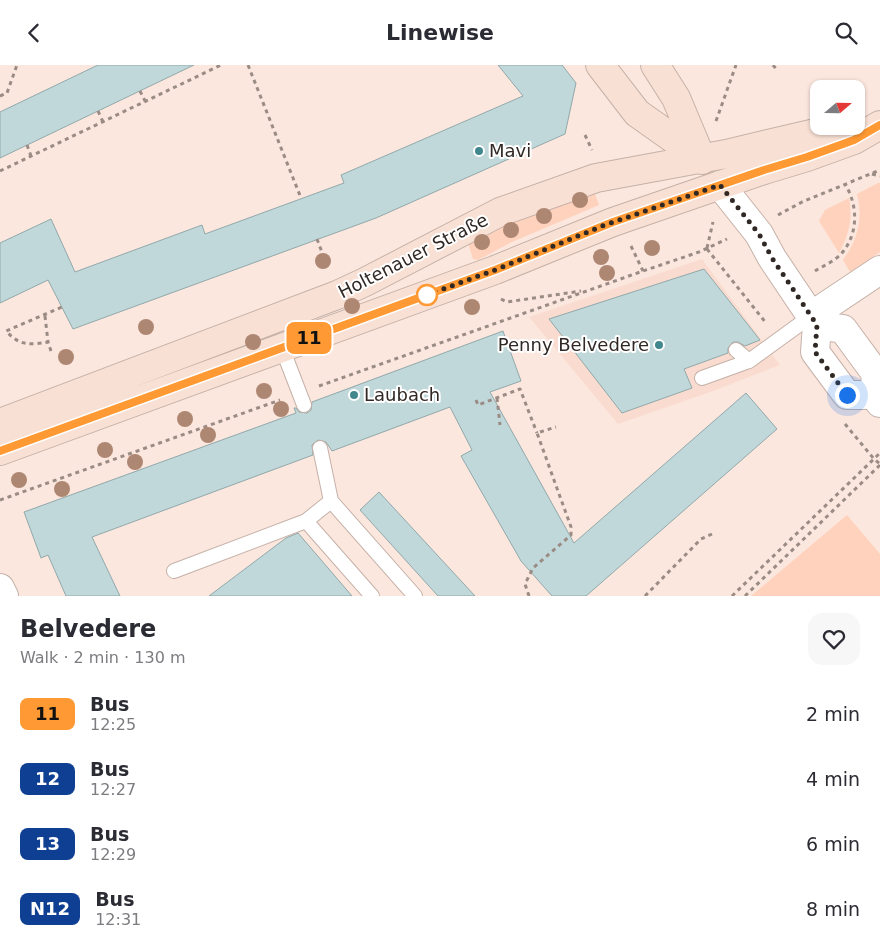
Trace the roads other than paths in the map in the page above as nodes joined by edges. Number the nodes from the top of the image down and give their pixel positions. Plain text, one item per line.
1 (600, 65) edge
2 (655, 65) edge
3 (880, 113) edge
4 (865, 117) edge
5 (880, 125) edge
6 (810, 133) edge
7 (702, 159) junction
8 (727, 195) junction
9 (880, 270) edge
10 (814, 320) junction
11 (282, 348) junction
12 (736, 349) dead end
13 (749, 361) junction
14 (702, 378) dead end
15 (877, 399) edge
16 (304, 405) dead end
17 (0, 423) edge
18 (320, 448) dead end
19 (0, 451) edge
20 (331, 501) junction
21 (306, 521) junction
22 (174, 571) dead end
23 (0, 588) edge
24 (4, 596) edge
25 (372, 596) edge
26 (415, 596) edge

1 - 7 main road
2 - 7 main road
3 - 4 main road
5 - 8 main road, Holtenauer Straße
6 - 7 main road, Holtenauer Straße
7 - 8 main road
7 - 17 main road, Holtenauer Straße
8 - 10 street
8 - 11 main road, Holtenauer Straße
9 - 10 street
10 - 13 lane
10 - 15 street
10 - 15 street
11 - 16 lane
11 - 19 main road, Holtenauer Straße
12 - 13 lane
13 - 14 lane
18 - 20 lane
20 - 21 lane
20 - 26 lane
21 - 22 lane
21 - 25 lane
23 - 24 street

